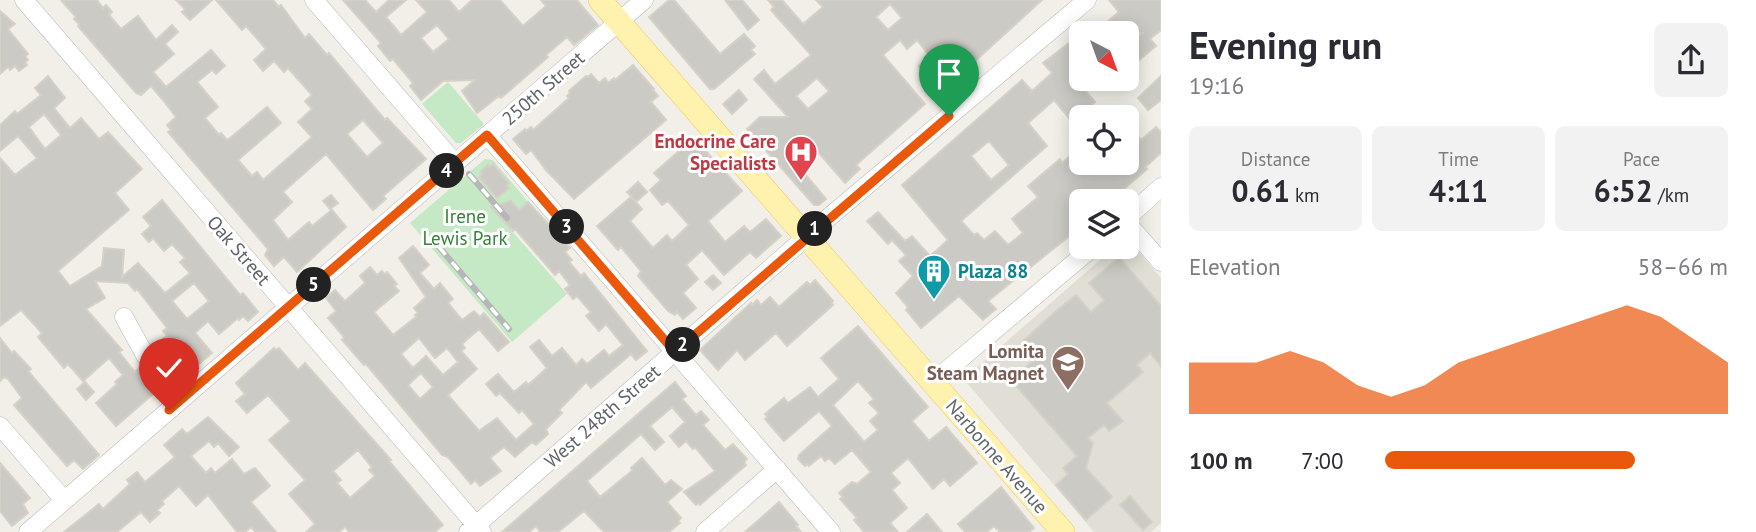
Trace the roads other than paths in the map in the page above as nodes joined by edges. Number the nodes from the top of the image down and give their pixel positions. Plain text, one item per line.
1 (24, 0) edge
2 (314, 0) edge
3 (600, 0) edge
4 (644, 0) edge
5 (1087, 0) edge
6 (619, 22) junction
7 (487, 135) junction
8 (455, 163) junction
9 (1161, 187) edge
10 (1139, 208) edge
11 (1139, 235) edge
12 (807, 236) junction
13 (1079, 259) edge
14 (1161, 262) edge
15 (289, 307) junction
16 (124, 317) dead end
17 (675, 352) junction
18 (933, 383) junction
19 (183, 398) junction
20 (0, 426) edge
21 (776, 469) junction
22 (64, 500) junction
23 (475, 530) edge
24 (28, 532) edge
25 (705, 532) edge
26 (831, 532) edge
27 (1063, 532) edge

1 - 15 street, Oak Street
2 - 8 street
3 - 6 main road, Narbonne Avenue
4 - 6 street, 250th Street
5 - 12 street, West 248th Street
6 - 7 street, 250th Street
6 - 12 main road, Narbonne Avenue
7 - 8 street, 250th Street
7 - 17 street
8 - 15 street, 250th Street
9 - 10 street
11 - 14 street
12 - 17 street, West 248th Street
12 - 18 main road, Narbonne Avenue
13 - 18 street
15 - 19 street, 250th Street
15 - 23 street, Oak Street
16 - 19 street
17 - 21 street
17 - 23 street, West 248th Street
18 - 27 main road, Narbonne Avenue
19 - 22 street, 250th Street
20 - 22 street
21 - 25 street
21 - 26 street
22 - 24 street, 250th Street

